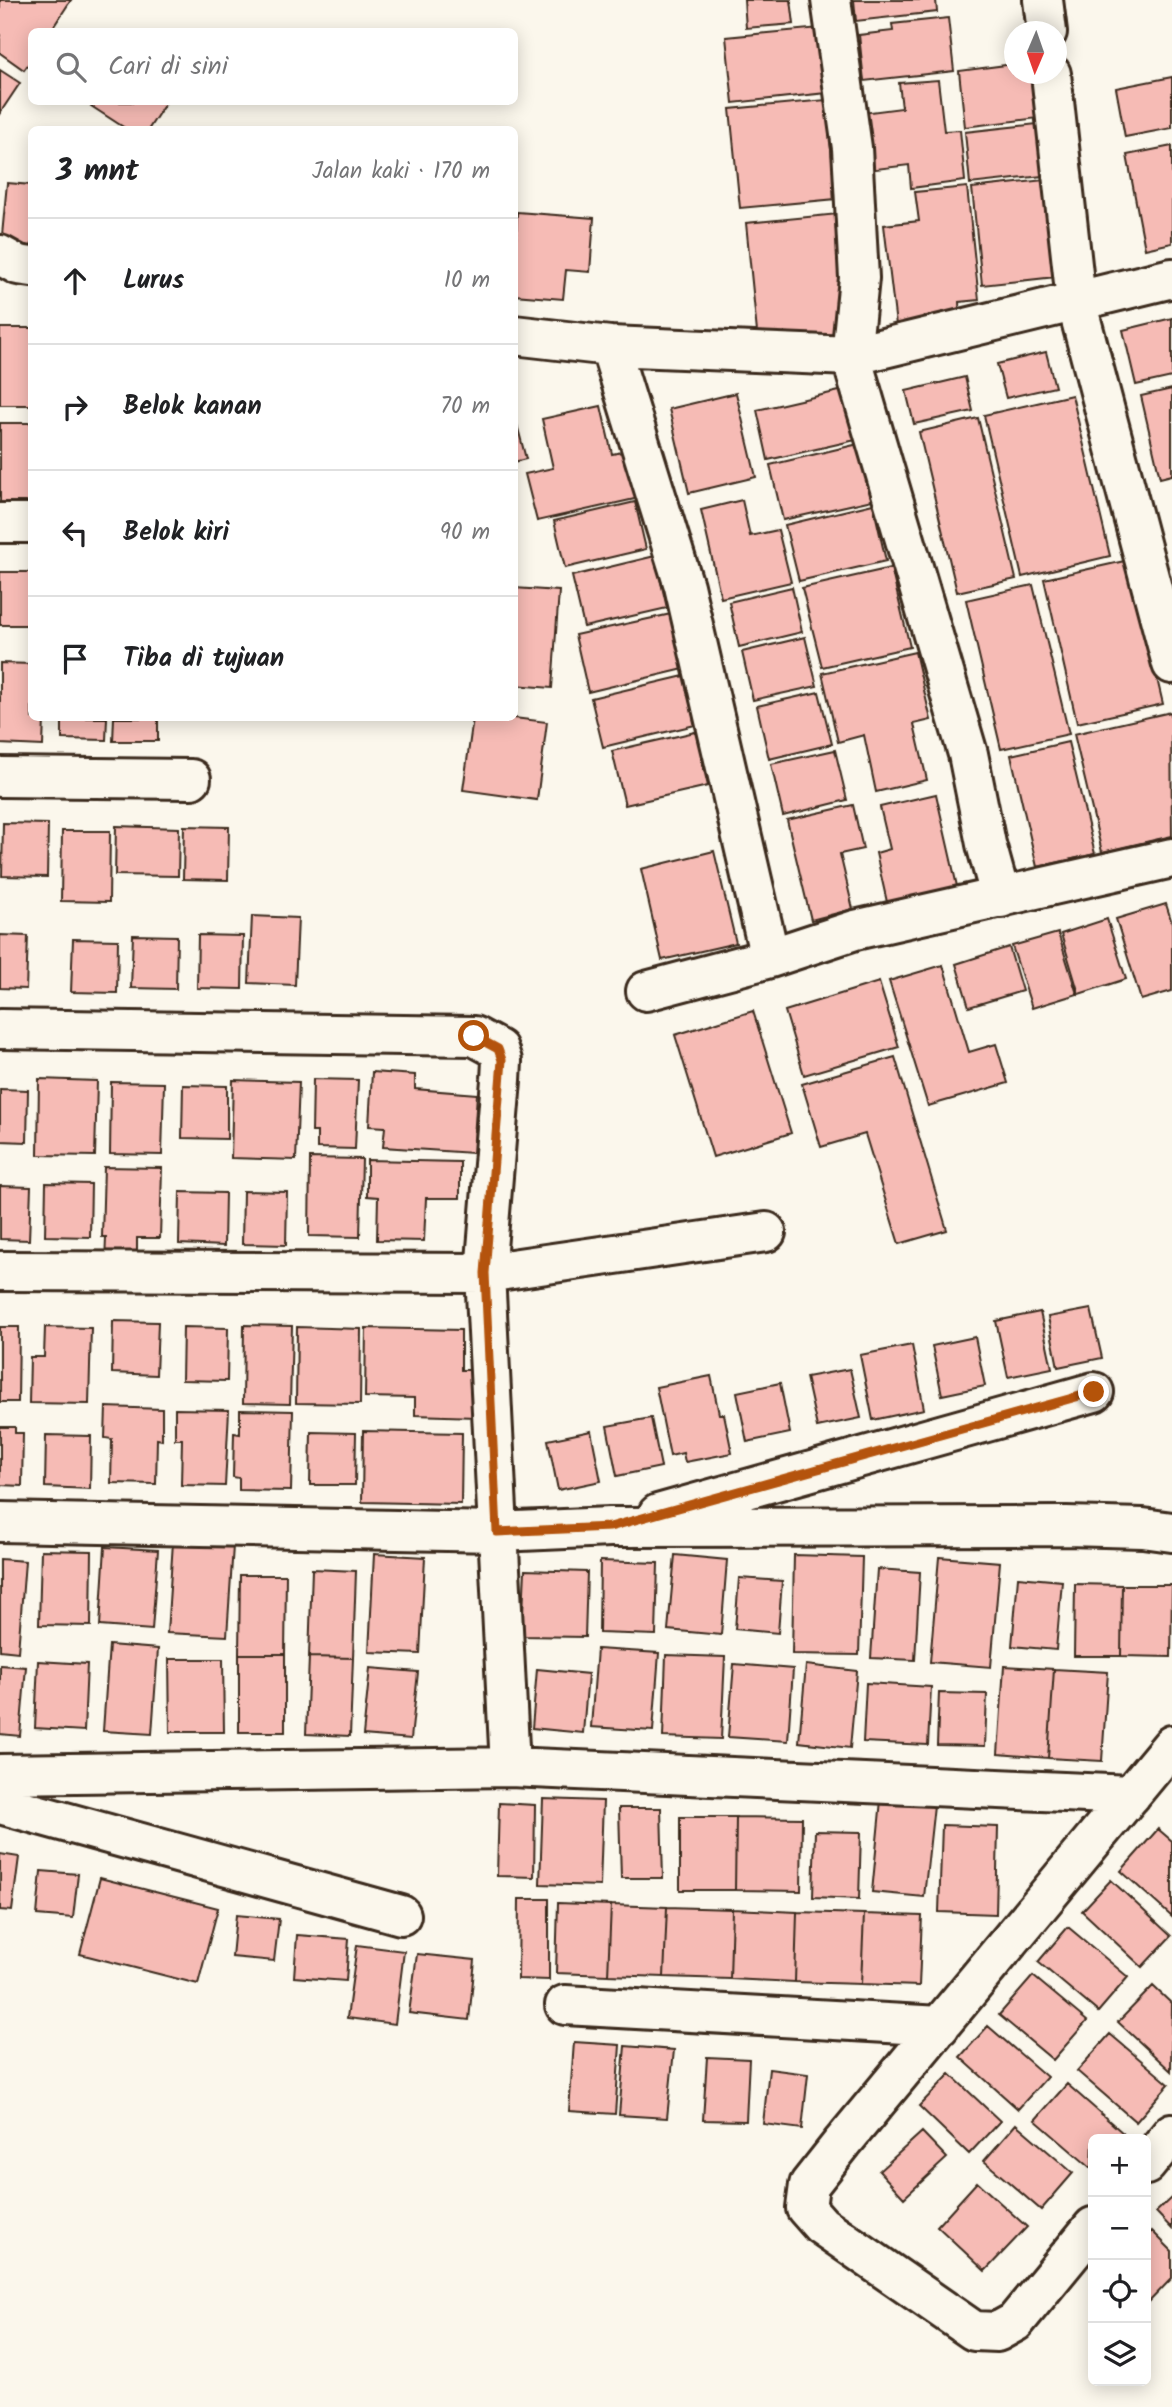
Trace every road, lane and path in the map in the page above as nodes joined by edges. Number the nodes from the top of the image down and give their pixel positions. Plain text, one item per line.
1 (831, 0) edge
2 (1043, 0) edge
3 (1046, 21) edge
4 (1052, 84) edge
5 (1172, 278) edge
6 (1076, 301) junction
7 (518, 335) edge
8 (610, 346) junction
9 (851, 356) junction
10 (0, 523) edge
11 (28, 523) edge
12 (1172, 664) edge
13 (0, 777) edge
14 (191, 779) dead end
15 (1172, 858) edge
16 (1002, 898) junction
17 (770, 958) junction
18 (646, 991) dead end
19 (0, 1030) edge
20 (766, 1232) dead end
21 (0, 1271) edge
22 (485, 1273) junction
23 (1094, 1392) dead end
24 (0, 1522) edge
25 (610, 1527) junction
26 (497, 1532) junction
27 (1172, 1532) edge
28 (1172, 1745) edge
29 (510, 1767) junction
30 (0, 1774) edge
31 (1131, 1795) junction
32 (0, 1804) edge
33 (401, 1915) dead end
34 (565, 2005) dead end
35 (940, 2026) junction
36 (1172, 2133) edge
37 (1151, 2159) edge
38 (1088, 2233) edge

1 - 9 street
2 - 3 street
4 - 6 street
5 - 6 street
6 - 9 street
6 - 12 street
7 - 8 street
8 - 9 street
8 - 17 street
9 - 16 street
10 - 11 street
13 - 14 street
15 - 16 street
16 - 17 street
17 - 18 street
19 - 22 street
20 - 22 street
21 - 22 street
22 - 26 street
23 - 25 street
24 - 26 street
25 - 26 street
25 - 27 street
26 - 29 street
28 - 31 street
29 - 30 street
29 - 31 street
31 - 35 street
32 - 33 street
34 - 35 street
35 - 38 street
36 - 37 street

